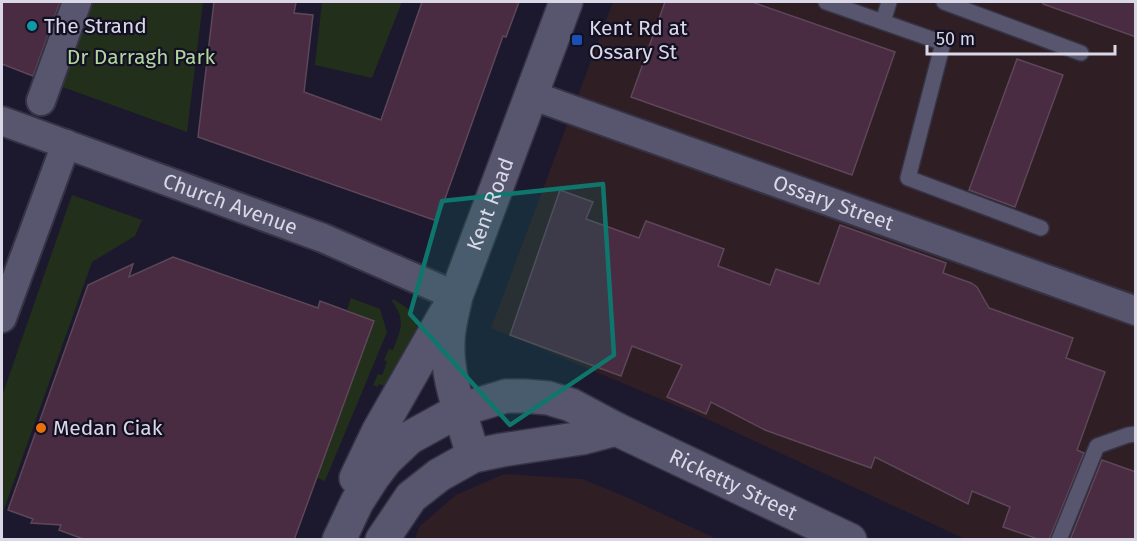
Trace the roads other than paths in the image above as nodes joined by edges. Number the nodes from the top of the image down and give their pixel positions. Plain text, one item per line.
1 (77, 2) edge
2 (566, 2) edge
3 (826, 2) edge
4 (889, 2) edge
5 (944, 2) edge
6 (883, 22) junction
7 (1081, 52) dead end
8 (531, 95) junction
9 (41, 101) dead end
10 (2, 121) edge
11 (66, 144) junction
12 (1041, 228) dead end
13 (456, 296) junction
14 (1136, 311) edge
15 (2, 318) edge
16 (460, 410) junction
17 (616, 429) junction
18 (1136, 434) edge
19 (474, 456) junction
20 (338, 540) edge
21 (382, 540) edge
22 (850, 540) edge
23 (1059, 540) edge

1 - 9 street
2 - 8 main road, Kent Road
3 - 6 lane
4 - 6 lane
5 - 7 lane
6 - 12 lane
8 - 13 main road, Kent Road
8 - 14 street, Ossary Street
10 - 11 street, Church Avenue
11 - 13 street, Church Avenue
11 - 15 street
13 - 16 main road, Kent Road
13 - 20 main road
16 - 17 main road, Ricketty Street
16 - 19 main road, Kent Road
16 - 20 main road
17 - 19 main road
17 - 22 main road, Ricketty Street
18 - 23 lane
19 - 21 main road

